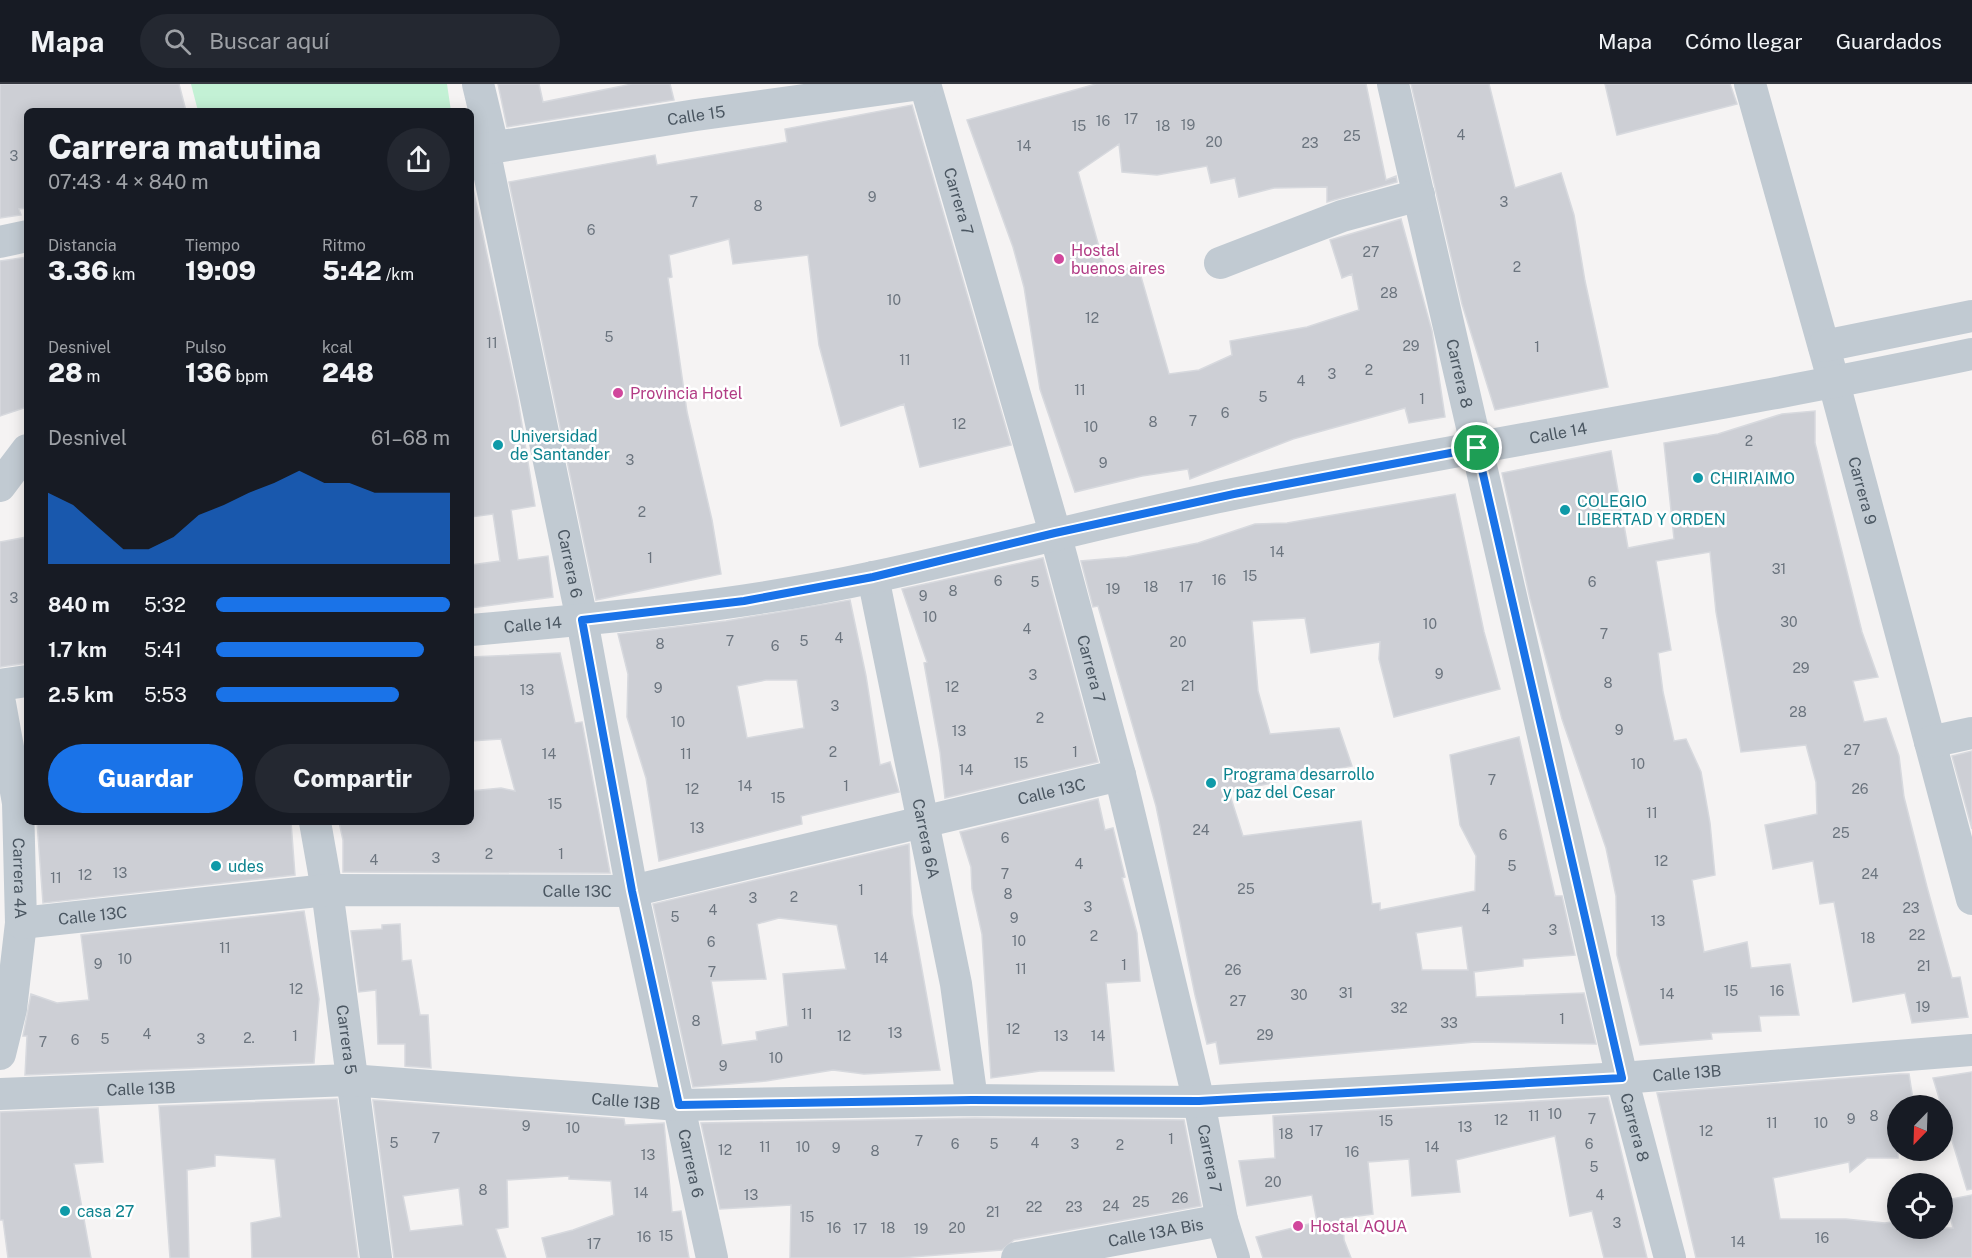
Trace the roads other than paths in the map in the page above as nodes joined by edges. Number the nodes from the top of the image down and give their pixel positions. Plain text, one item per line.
1 (478, 84) edge
2 (923, 84) edge
3 (1393, 84) edge
4 (1750, 84) edge
5 (478, 150) edge
6 (1419, 195) junction
7 (24, 237) edge
8 (0, 242) edge
9 (1220, 263) dead end
10 (1972, 316) edge
11 (1824, 346) junction
12 (1972, 354) edge
13 (1834, 383) junction
14 (1477, 448) junction
15 (24, 454) edge
16 (0, 486) edge
17 (1055, 533) junction
18 (873, 577) junction
19 (582, 620) junction
20 (474, 630) edge
21 (24, 681) edge
22 (0, 685) edge
23 (0, 703) edge
24 (1972, 733) edge
25 (1930, 742) junction
26 (1120, 775) junction
27 (923, 822) junction
28 (316, 825) edge
29 (327, 890) junction
30 (632, 891) junction
31 (1972, 898) edge
32 (21, 923) junction
33 (1972, 1050) edge
34 (0, 1054) edge
35 (1622, 1078) junction
36 (350, 1080) junction
37 (0, 1094) edge
38 (972, 1100) junction
39 (1199, 1101) junction
40 (679, 1105) junction
41 (1222, 1220) junction
42 (376, 1258) edge
43 (712, 1258) edge
44 (1017, 1258) edge
45 (1234, 1258) edge
46 (1670, 1258) edge

1 - 5 street, Carrera 6
2 - 5 street, Calle 15
2 - 17 street, Carrera 7
3 - 6 street, Carrera 8
4 - 11 street, Carrera 9
5 - 19 street, Carrera 6
6 - 9 street
6 - 14 street, Carrera 8
7 - 8 street
10 - 11 street
11 - 13 street, Carrera 9
12 - 13 street, Calle 14
13 - 14 street, Calle 14
13 - 25 street, Carrera 9
14 - 17 street, Calle 14
14 - 35 street, Carrera 8
15 - 16 street
17 - 18 street, Calle 14
17 - 26 street, Carrera 7
18 - 19 street, Calle 14
18 - 27 street, Carrera 6A
19 - 20 street, Calle 14
19 - 30 street, Carrera 6
21 - 22 street
23 - 32 street, Carrera 4A
24 - 25 street
25 - 31 street, Carrera 9
26 - 27 street, Calle 13C
26 - 39 street, Carrera 7
27 - 30 street, Calle 13C
27 - 38 street, Carrera 6A
28 - 29 street, Carrera 5
29 - 30 street, Calle 13C
29 - 32 street, Calle 13C
29 - 36 street, Carrera 5
30 - 40 street, Carrera 6
32 - 34 street, Carrera 4A
33 - 35 street, Calle 13B
35 - 39 street, Calle 13B
35 - 46 street, Carrera 8
36 - 37 street, Calle 13B
36 - 40 street, Calle 13B
36 - 42 street, Carrera 5
38 - 39 street, Calle 13B
38 - 40 street, Calle 13B
39 - 41 street, Carrera 7
40 - 43 street, Carrera 6
41 - 44 street, Calle 13A Bis
41 - 45 street, Carrera 7

